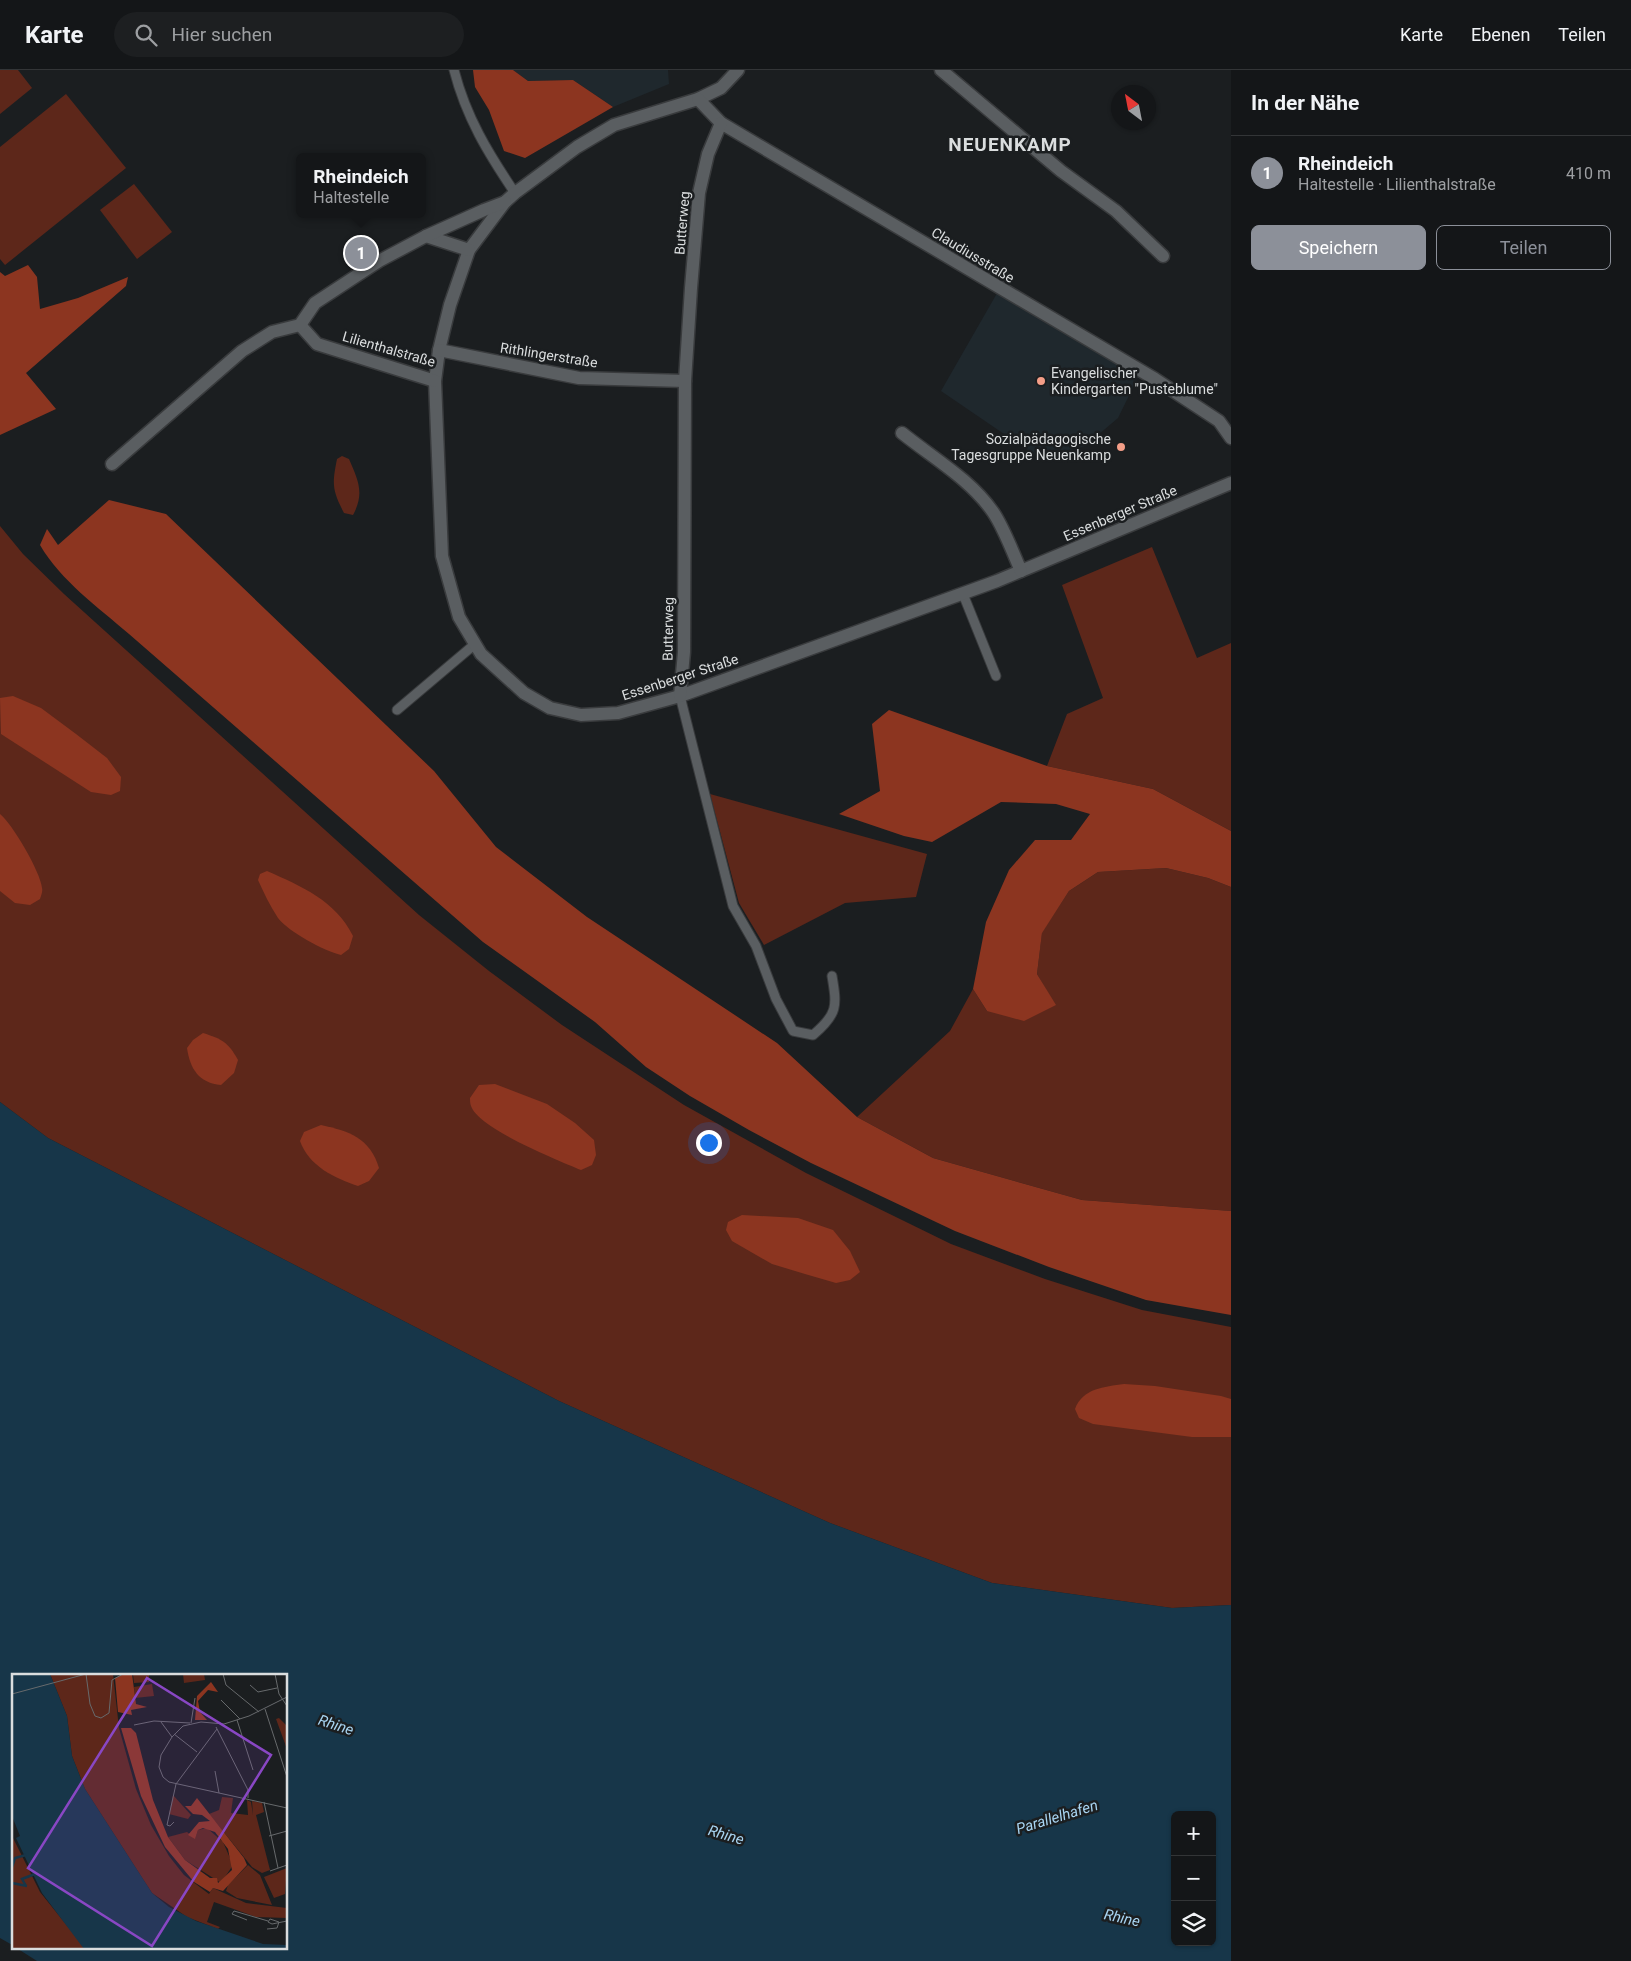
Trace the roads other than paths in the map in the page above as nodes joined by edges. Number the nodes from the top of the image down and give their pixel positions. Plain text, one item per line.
1 (454, 70) edge
2 (738, 70) edge
3 (941, 70) edge
4 (698, 99) junction
5 (721, 123) junction
6 (515, 193) junction
7 (505, 202) junction
8 (426, 236) junction
9 (469, 250) junction
10 (1163, 256) dead end
11 (300, 325) junction
12 (439, 350) junction
13 (435, 381) junction
14 (685, 381) junction
15 (902, 433) dead end
16 (1231, 438) edge
17 (112, 464) dead end
18 (1231, 483) edge
19 (1022, 571) junction
20 (963, 594) junction
21 (476, 644) junction
22 (996, 676) dead end
23 (680, 696) junction
24 (397, 710) dead end
25 (832, 976) dead end

1 - 6 lane
2 - 4 street, Lilienthalstraße
3 - 10 street
4 - 5 street, Claudiusstraße
4 - 6 street, Lilienthalstraße
5 - 14 street, Butterweg
5 - 16 street, Claudiusstraße
6 - 7 street, Lilienthalstraße
7 - 8 street, Lilienthalstraße
7 - 9 street, Lilienthalstraße
8 - 9 street
8 - 11 street, Lilienthalstraße
9 - 12 street, Lilienthalstraße
11 - 13 street, Lilienthalstraße
11 - 17 street
12 - 13 street, Lilienthalstraße
12 - 14 street, Rithlingerstraße
13 - 21 street, Essenberger Straße
14 - 23 street, Butterweg
15 - 19 street
18 - 19 street, Essenberger Straße
19 - 20 street, Essenberger Straße
20 - 22 lane
20 - 23 street, Essenberger Straße
21 - 23 street, Essenberger Straße
21 - 24 lane
23 - 25 lane, Butterweg

